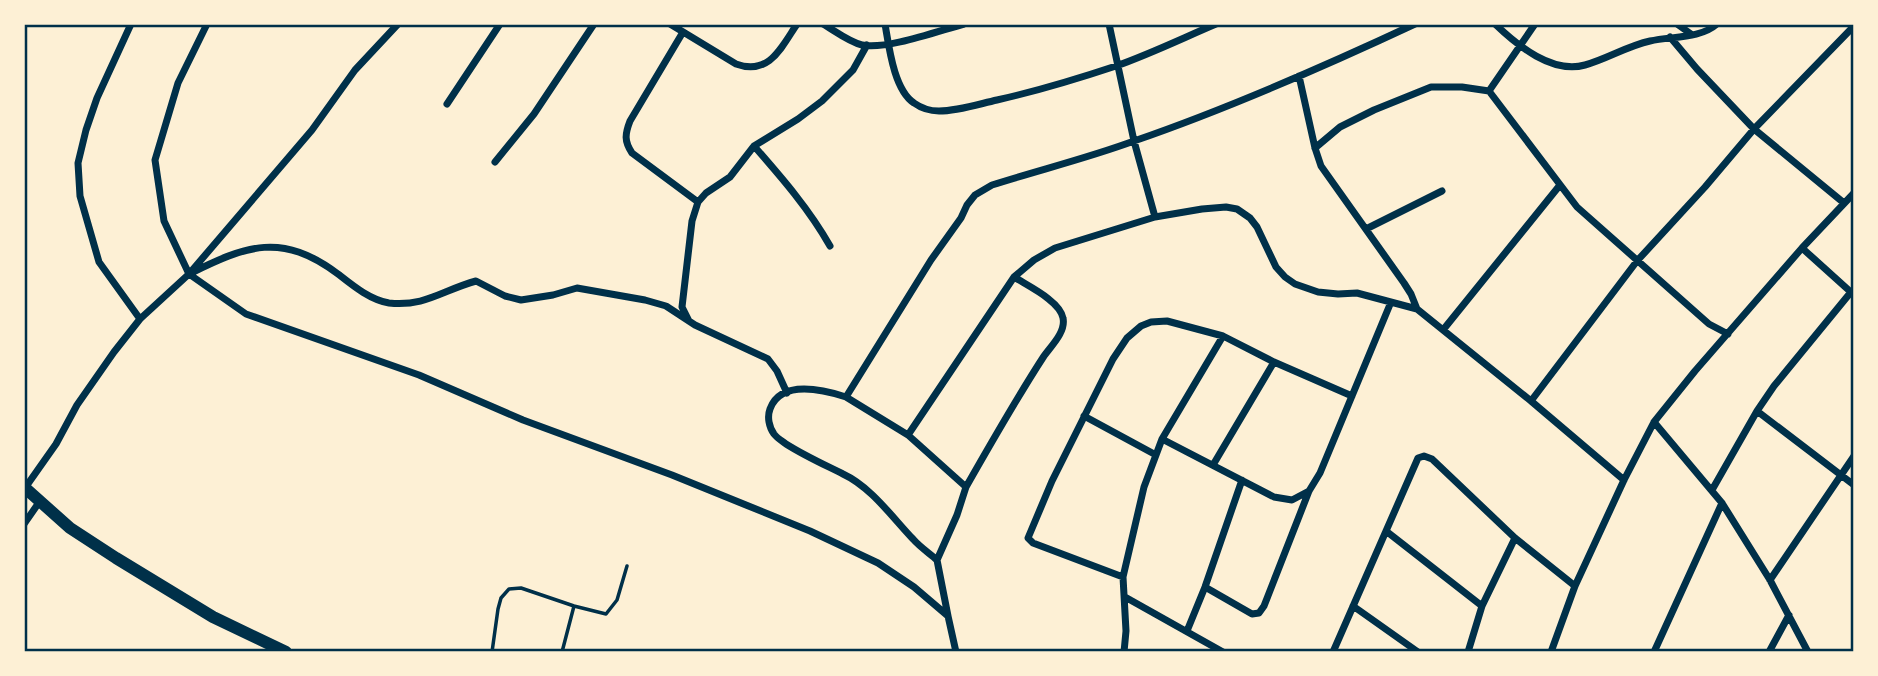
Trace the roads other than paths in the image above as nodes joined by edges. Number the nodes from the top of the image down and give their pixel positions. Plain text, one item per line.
1 (131, 24) edge
2 (207, 24) edge
3 (398, 24) edge
4 (500, 24) edge
5 (594, 24) edge
6 (670, 24) edge
7 (797, 24) edge
8 (823, 24) edge
9 (886, 24) edge
10 (964, 24) edge
11 (1109, 24) edge
12 (1216, 24) edge
13 (1415, 24) edge
14 (1495, 24) edge
15 (1535, 24) edge
16 (1678, 24) edge
17 (1717, 24) edge
18 (1853, 26) edge
19 (683, 33) junction
20 (1691, 34) junction
21 (1671, 37) junction
22 (888, 44) junction
23 (867, 45) junction
24 (1522, 46) junction
25 (1118, 65) junction
26 (1298, 76) junction
27 (1489, 91) junction
28 (447, 104) dead end
29 (1754, 129) junction
30 (1134, 141) junction
31 (754, 146) junction
32 (1315, 148) junction
33 (495, 162) dead end
34 (1560, 185) junction
35 (1442, 191) dead end
36 (1853, 193) edge
37 (698, 202) junction
38 (1844, 203) junction
39 (1155, 217) junction
40 (1366, 229) junction
41 (830, 246) dead end
42 (1802, 248) junction
43 (1637, 261) junction
44 (189, 274) junction
45 (1014, 277) junction
46 (1852, 294) edge
47 (1391, 302) junction
48 (1417, 309) junction
49 (140, 319) junction
50 (688, 320) junction
51 (1443, 330) junction
52 (1727, 334) junction
53 (1223, 336) junction
54 (1274, 362) junction
55 (787, 393) junction
56 (1352, 396) junction
57 (846, 397) junction
58 (1531, 401) junction
59 (1757, 411) junction
60 (1084, 416) junction
61 (1654, 422) junction
62 (908, 435) junction
63 (1162, 439) junction
64 (1156, 455) junction
65 (1853, 456) edge
66 (1213, 465) junction
67 (1840, 475) junction
68 (1242, 480) junction
69 (1624, 480) junction
70 (1853, 485) edge
71 (966, 487) junction
72 (25, 488) edge
73 (1712, 490) junction
74 (1309, 491) junction
75 (40, 501) junction
76 (1722, 503) junction
77 (24, 524) edge
78 (1386, 531) junction
79 (1515, 538) junction
80 (937, 560) junction
81 (627, 566) dead end
82 (1123, 577) junction
83 (1770, 580) junction
84 (1575, 586) junction
85 (1205, 587) junction
86 (1125, 597) junction
87 (574, 606) junction
88 (1353, 606) junction
89 (1482, 606) junction
90 (1789, 615) junction
91 (948, 616) junction
92 (1186, 631) junction
93 (286, 652) edge
94 (492, 652) edge
95 (562, 652) edge
96 (956, 652) edge
97 (1124, 652) edge
98 (1223, 652) edge
99 (1333, 652) edge
100 (1418, 652) edge
101 (1468, 652) edge
102 (1550, 652) edge
103 (1654, 652) edge
104 (1769, 652) edge
105 (1808, 652) edge

1 - 49 street
2 - 44 street
3 - 44 street
4 - 28 street
5 - 33 street
6 - 19 street
7 - 19 street
8 - 23 street
9 - 22 street
10 - 22 street
11 - 25 street
12 - 25 street
13 - 26 street
14 - 24 street
15 - 24 street
16 - 20 street
17 - 20 street
18 - 29 street
19 - 37 street
20 - 21 street
21 - 24 street
21 - 29 street
22 - 23 street
22 - 25 street
23 - 31 street
24 - 27 street
25 - 30 street
26 - 30 street
26 - 32 street
27 - 32 street
27 - 34 street
29 - 38 street
29 - 43 street
30 - 39 street
30 - 57 street
31 - 37 street
31 - 41 street
32 - 40 street
34 - 43 street
34 - 51 street
35 - 40 street
36 - 38 street
37 - 50 street
38 - 42 street
39 - 45 street
39 - 47 street
40 - 48 street
42 - 46 street
42 - 52 street
43 - 52 street
43 - 58 street
44 - 49 street
44 - 50 street
44 - 91 street
45 - 62 street
45 - 71 street
46 - 59 street
47 - 48 street
47 - 56 street
48 - 51 street
49 - 72 street
50 - 55 street
51 - 58 street
52 - 61 street
53 - 54 street
53 - 60 street
53 - 63 street
54 - 56 street
54 - 66 street
55 - 57 street
55 - 80 street
56 - 74 street
57 - 62 street
58 - 69 street
59 - 67 street
59 - 73 street
60 - 64 street
60 - 82 street
61 - 69 street
61 - 73 street
62 - 71 street
63 - 64 street
63 - 66 street
64 - 82 street
65 - 67 street
66 - 68 street
67 - 70 street
67 - 83 street
68 - 74 street
68 - 85 street
69 - 84 street
71 - 80 street
72 - 75 main road
73 - 76 street
74 - 85 street
75 - 77 street
75 - 93 main road
76 - 83 street
76 - 103 street
78 - 79 street
78 - 88 street
78 - 89 street
79 - 84 street
79 - 89 street
80 - 91 street
81 - 87 lane
82 - 86 street
83 - 90 street
84 - 102 street
85 - 92 street
86 - 92 street
86 - 97 street
87 - 94 lane
87 - 95 lane
88 - 99 street
88 - 100 street
89 - 101 street
90 - 104 street
90 - 105 street
91 - 96 street
92 - 98 street

